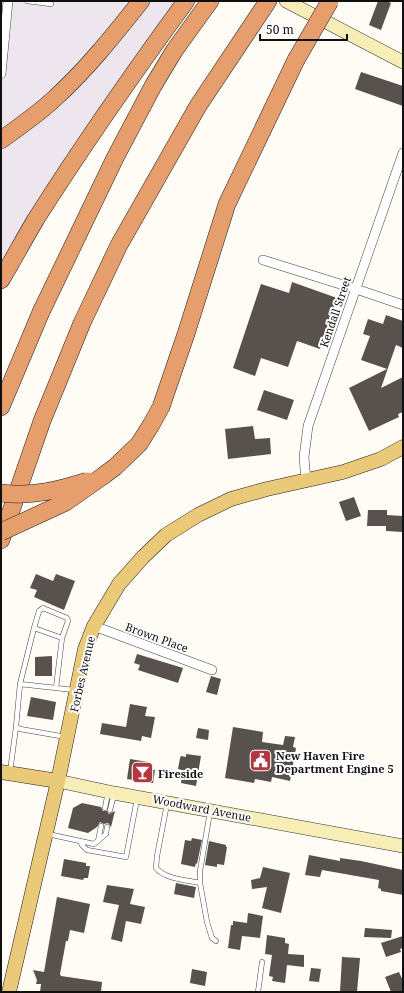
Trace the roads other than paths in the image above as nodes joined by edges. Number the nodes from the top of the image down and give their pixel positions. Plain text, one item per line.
1 (8, 1) edge
2 (27, 1) edge
3 (141, 1) edge
4 (186, 1) edge
5 (268, 1) edge
6 (286, 1) edge
7 (330, 1) edge
8 (209, 2) edge
9 (51, 4) dead end
10 (3, 38) edge
11 (403, 62) edge
12 (1, 74) edge
13 (1, 140) edge
14 (403, 153) edge
15 (263, 260) dead end
16 (1, 280) edge
17 (356, 288) junction
18 (403, 305) edge
19 (1, 407) edge
20 (403, 447) edge
21 (103, 476) junction
22 (306, 481) junction
23 (1, 493) edge
24 (1, 532) edge
25 (1, 540) edge
26 (94, 626) junction
27 (34, 628) junction
28 (62, 638) junction
29 (212, 670) dead end
30 (20, 684) junction
31 (56, 688) junction
32 (77, 691) junction
33 (16, 727) junction
34 (67, 737) junction
35 (5, 773) edge
36 (58, 781) junction
37 (111, 792) junction
38 (137, 796) junction
39 (167, 802) junction
40 (105, 808) dead end
41 (110, 810) dead end
42 (211, 810) junction
43 (101, 826) dead end
44 (107, 827) dead end
45 (46, 834) junction
46 (80, 841) junction
47 (98, 841) junction
48 (403, 846) edge
49 (200, 883) junction
50 (216, 942) dead end
51 (262, 962) dead end
52 (9, 992) edge
53 (258, 992) edge

1 - 10 street
2 - 9 lane
3 - 13 highway
4 - 16 highway
5 - 25 highway
6 - 11 main road
7 - 21 highway, bridge
8 - 19 highway
10 - 12 street
14 - 17 street, Kendall Street
15 - 17 street
17 - 18 street
17 - 22 street, Kendall Street
20 - 22 main road, Forbes Avenue
21 - 23 highway, bridge
21 - 24 highway, bridge
22 - 26 main road, Forbes Avenue
26 - 29 street, Brown Place
26 - 32 main road, Forbes Avenue
27 - 28 lane
27 - 28 lane
27 - 30 lane
28 - 31 lane
30 - 31 lane
30 - 33 lane
31 - 32 lane
32 - 34 main road, Forbes Avenue
33 - 34 lane
33 - 35 lane
34 - 36 main road, Forbes Avenue
35 - 36 main road, Woodward Avenue
36 - 37 main road, Woodward Avenue
36 - 45 main road, Forbes Avenue
37 - 38 main road, Woodward Avenue
37 - 40 lane
37 - 41 lane
38 - 39 main road, Woodward Avenue
38 - 46 lane
39 - 42 main road, Woodward Avenue
39 - 49 lane
42 - 48 main road, Woodward Avenue
42 - 49 lane
43 - 47 lane
44 - 47 lane
45 - 46 lane
45 - 52 main road, Forbes Avenue
46 - 47 lane
49 - 50 lane
51 - 53 lane

